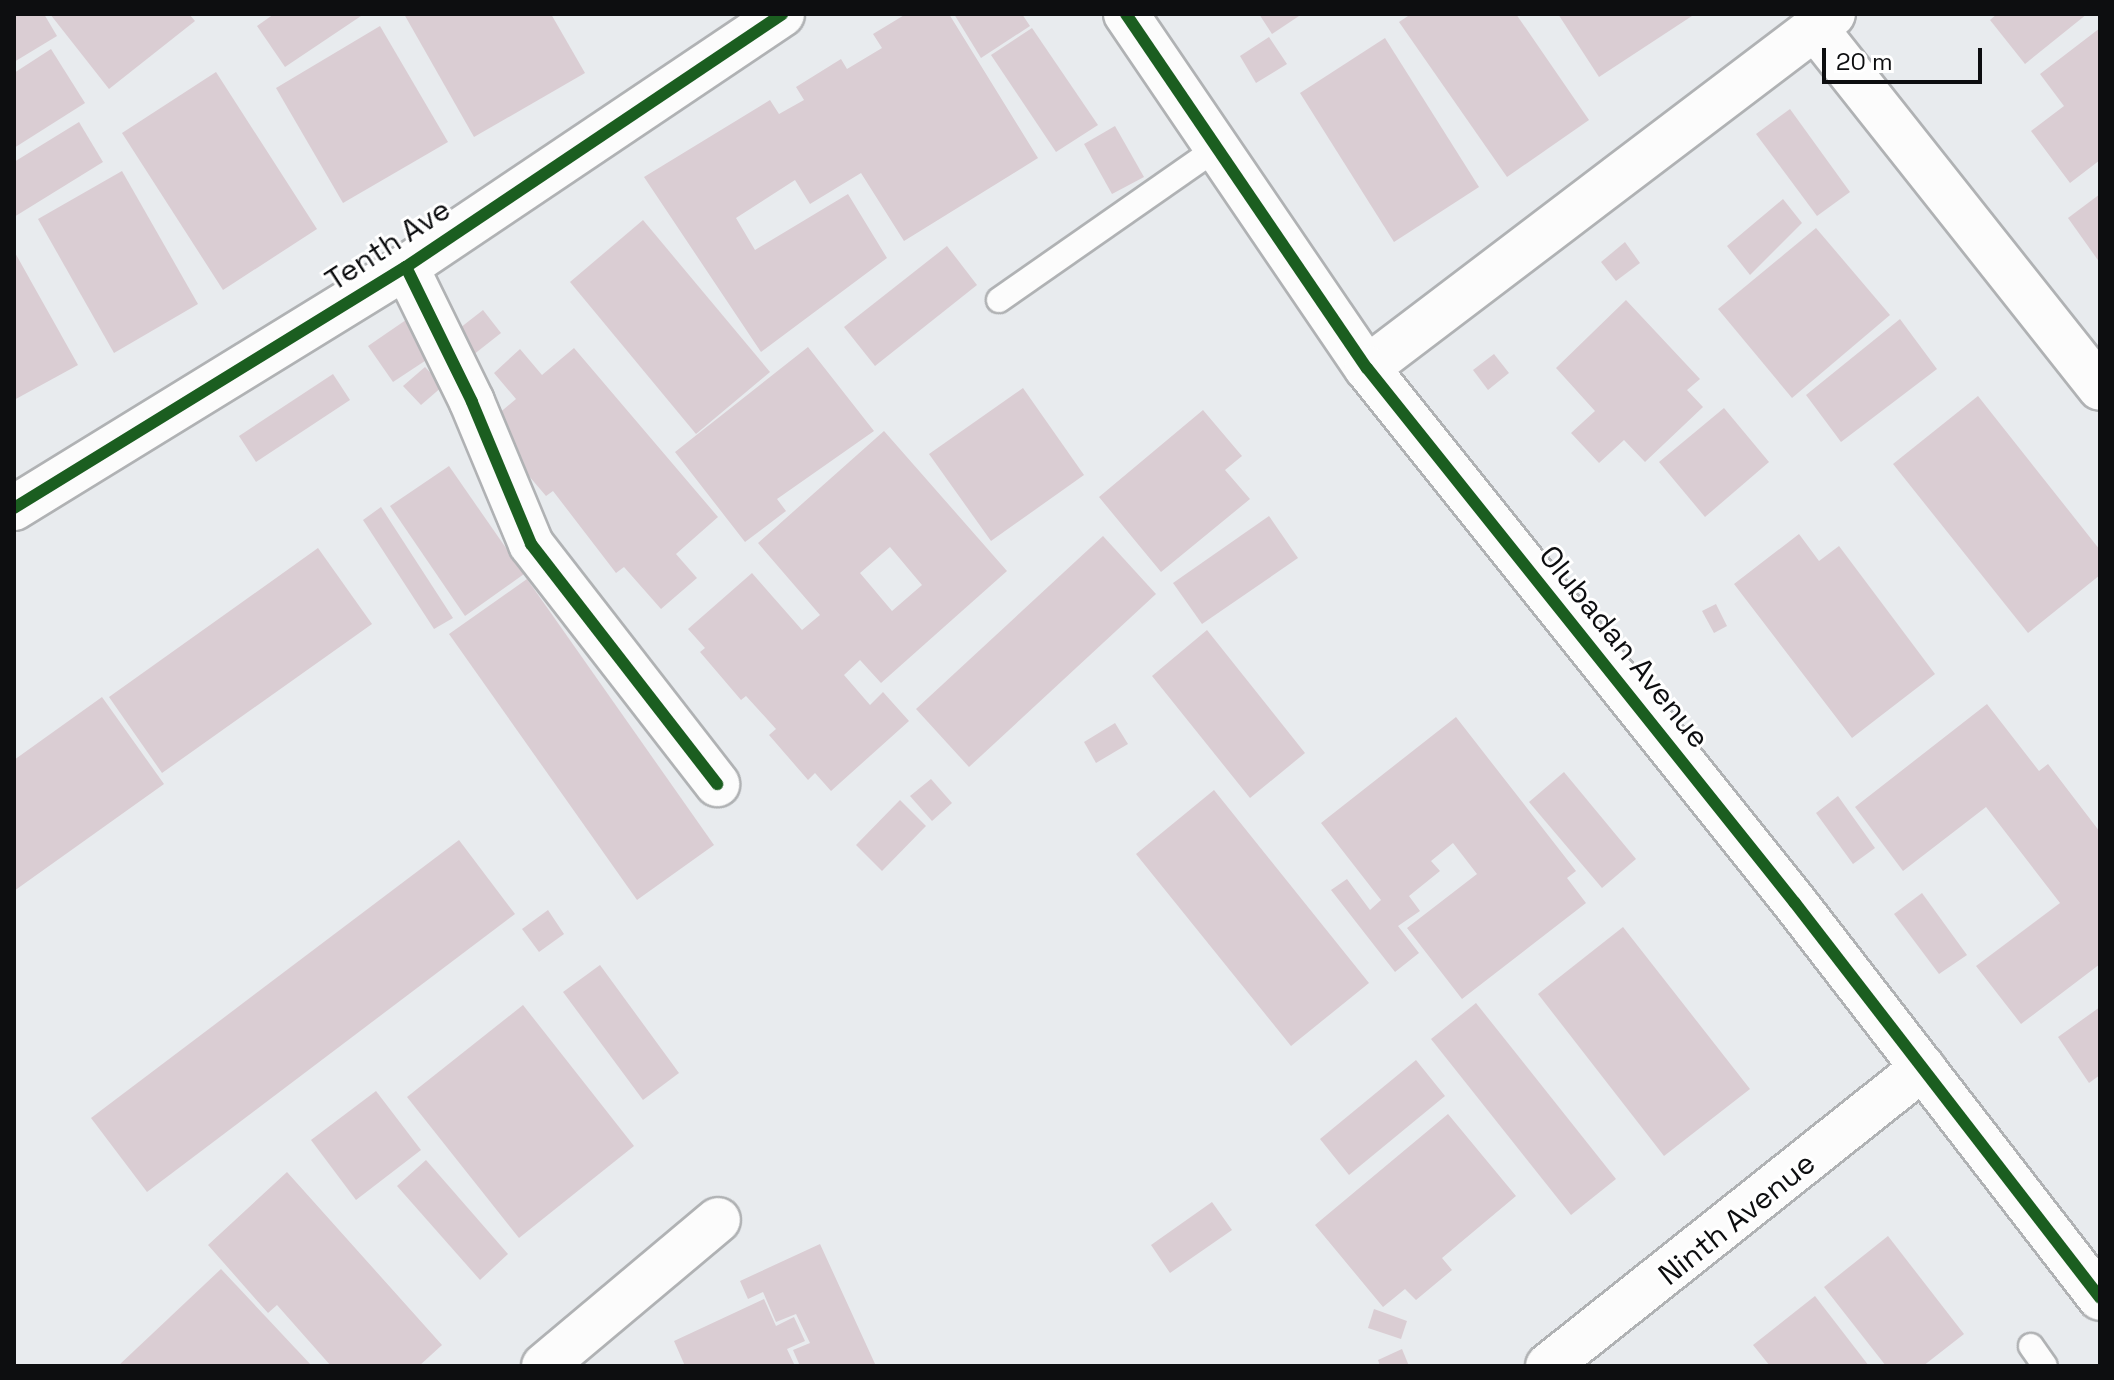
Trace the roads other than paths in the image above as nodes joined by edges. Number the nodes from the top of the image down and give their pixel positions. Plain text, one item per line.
1 (782, 14) edge
2 (1126, 14) edge
3 (1824, 21) edge
4 (1217, 148) junction
5 (406, 267) junction
6 (999, 300) dead end
7 (1367, 368) junction
8 (2100, 388) edge
9 (14, 508) edge
10 (717, 784) dead end
11 (1923, 1068) junction
12 (718, 1220) dead end
13 (2100, 1298) edge
14 (2031, 1346) dead end
15 (544, 1366) edge
16 (1548, 1366) edge
17 (2045, 1366) edge

1 - 5 street, Tenth Ave
2 - 4 street, Olubadan Avenue
3 - 7 street
3 - 8 street
4 - 6 lane
4 - 7 street, Olubadan Avenue
5 - 9 street, Tenth Ave
5 - 10 street
7 - 11 street, Olubadan Avenue
11 - 13 street, Olubadan Avenue
11 - 16 street, Ninth Avenue
12 - 15 street
14 - 17 lane

